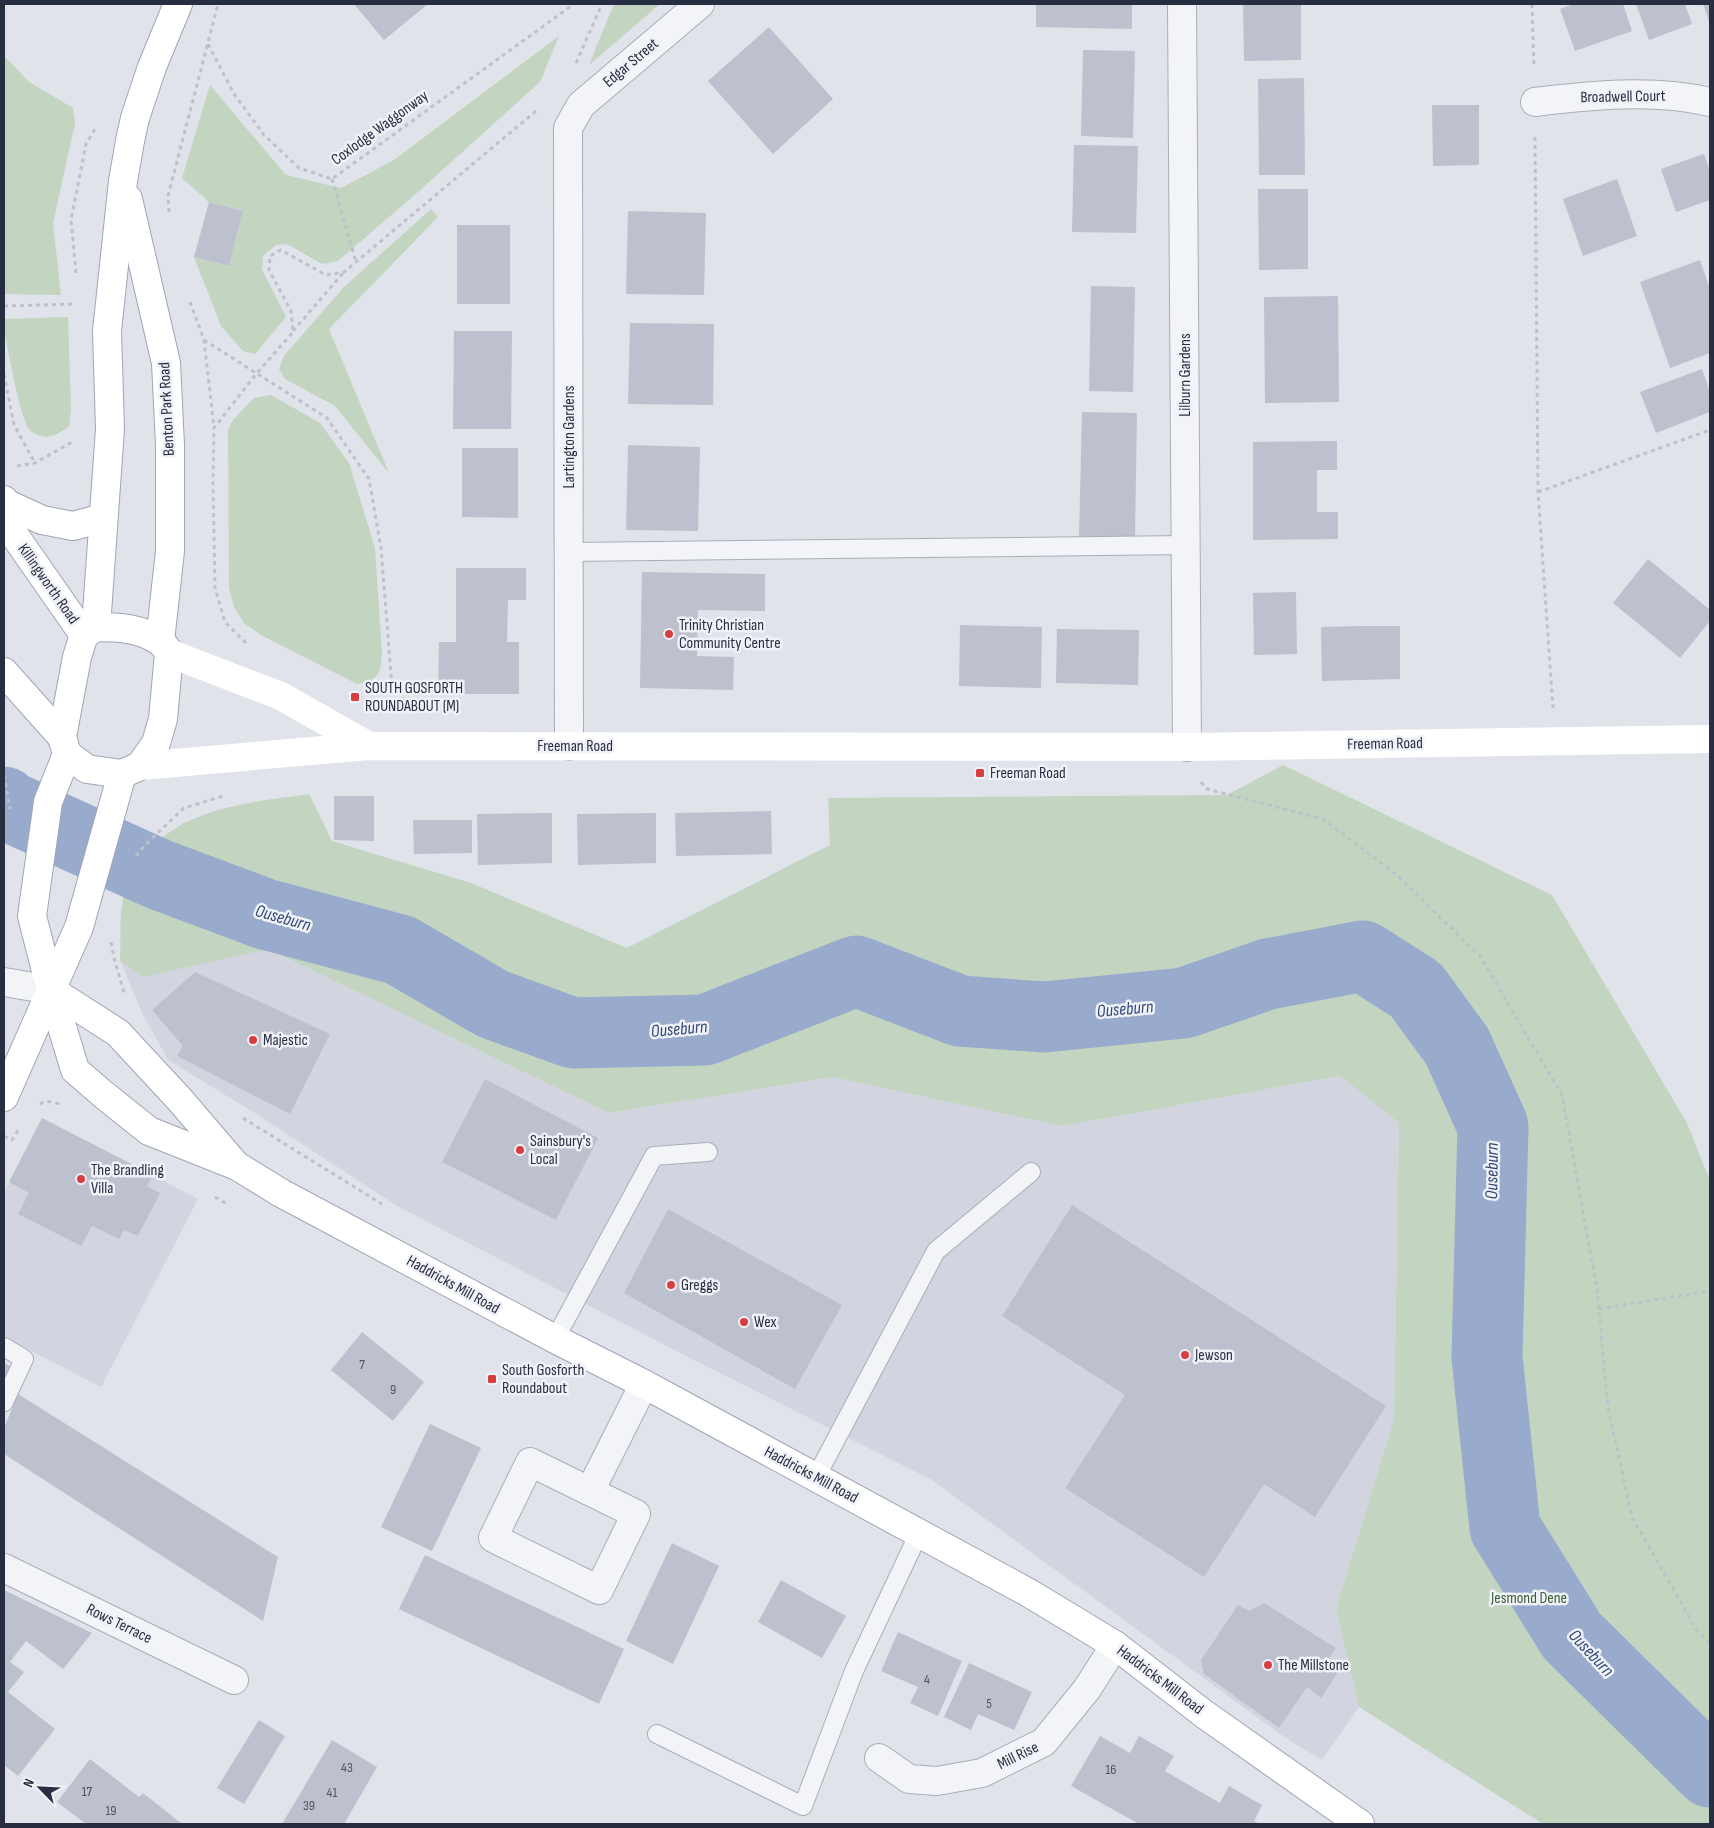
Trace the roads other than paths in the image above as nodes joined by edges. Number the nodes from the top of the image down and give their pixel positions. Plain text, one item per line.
1 (178, 4) edge
2 (700, 4) edge
3 (1182, 4) edge
4 (1535, 102) road end
5 (1710, 102) edge
6 (568, 128) joint
7 (123, 181) junction
8 (4, 501) edge
9 (103, 518) junction
10 (1186, 545) junction
11 (569, 552) junction
12 (90, 631) junction
13 (165, 647) junction
14 (4, 672) edge
15 (1710, 739) edge
16 (65, 745) junction
17 (370, 746) junction
18 (569, 746) junction
19 (1176, 747) junction
20 (131, 770) junction
21 (4, 982) edge
22 (51, 990) junction
23 (4, 1097) edge
24 (708, 1152) dead end
25 (237, 1166) junction
26 (1031, 1172) dead end
27 (555, 1340) junction
28 (4, 1348) edge
29 (644, 1384) junction
30 (4, 1402) edge
31 (816, 1477) junction
32 (590, 1491) junction
33 (918, 1534) junction
34 (4, 1568) edge
35 (1115, 1646) junction
36 (234, 1680) dead end
37 (657, 1734) dead end
38 (879, 1758) dead end
39 (1360, 1824) edge

1 - 7 main road, Benton Park Road
2 - 6 street, Edgar Street
3 - 10 street, Lilburn Gardens
4 - 5 street, Broadwell Court
6 - 11 street, Lartington Gardens
7 - 9 main road, Benton Park Road
7 - 13 main road, Benton Park Road
8 - 9 main road, Killingworth Road
8 - 12 main road, Killingworth Road
9 - 12 main road, Benton Park Road
10 - 11 lane
10 - 19 street, Lilburn Gardens
11 - 18 street, Lartington Gardens
12 - 13 main road
12 - 16 main road
13 - 17 main road, Freeman Road
13 - 20 main road
14 - 16 main road
15 - 19 main road, Freeman Road
16 - 20 main road
16 - 22 main road
17 - 18 main road, Freeman Road
17 - 20 main road, Freeman Road
18 - 19 main road, Freeman Road
20 - 22 main road
21 - 22 street
22 - 23 main road
22 - 25 main road, Haddricks Mill Road
22 - 25 main road, Haddricks Mill Road
24 - 27 lane
25 - 27 main road, Haddricks Mill Road
26 - 31 lane
27 - 29 main road, Haddricks Mill Road
28 - 30 lane
29 - 31 main road, Haddricks Mill Road
29 - 32 street
31 - 33 main road, Haddricks Mill Road
32 - 32 street
33 - 35 main road, Haddricks Mill Road
33 - 37 lane
34 - 36 street, Rows Terrace
35 - 38 street, Mill Rise
35 - 39 main road, Haddricks Mill Road

